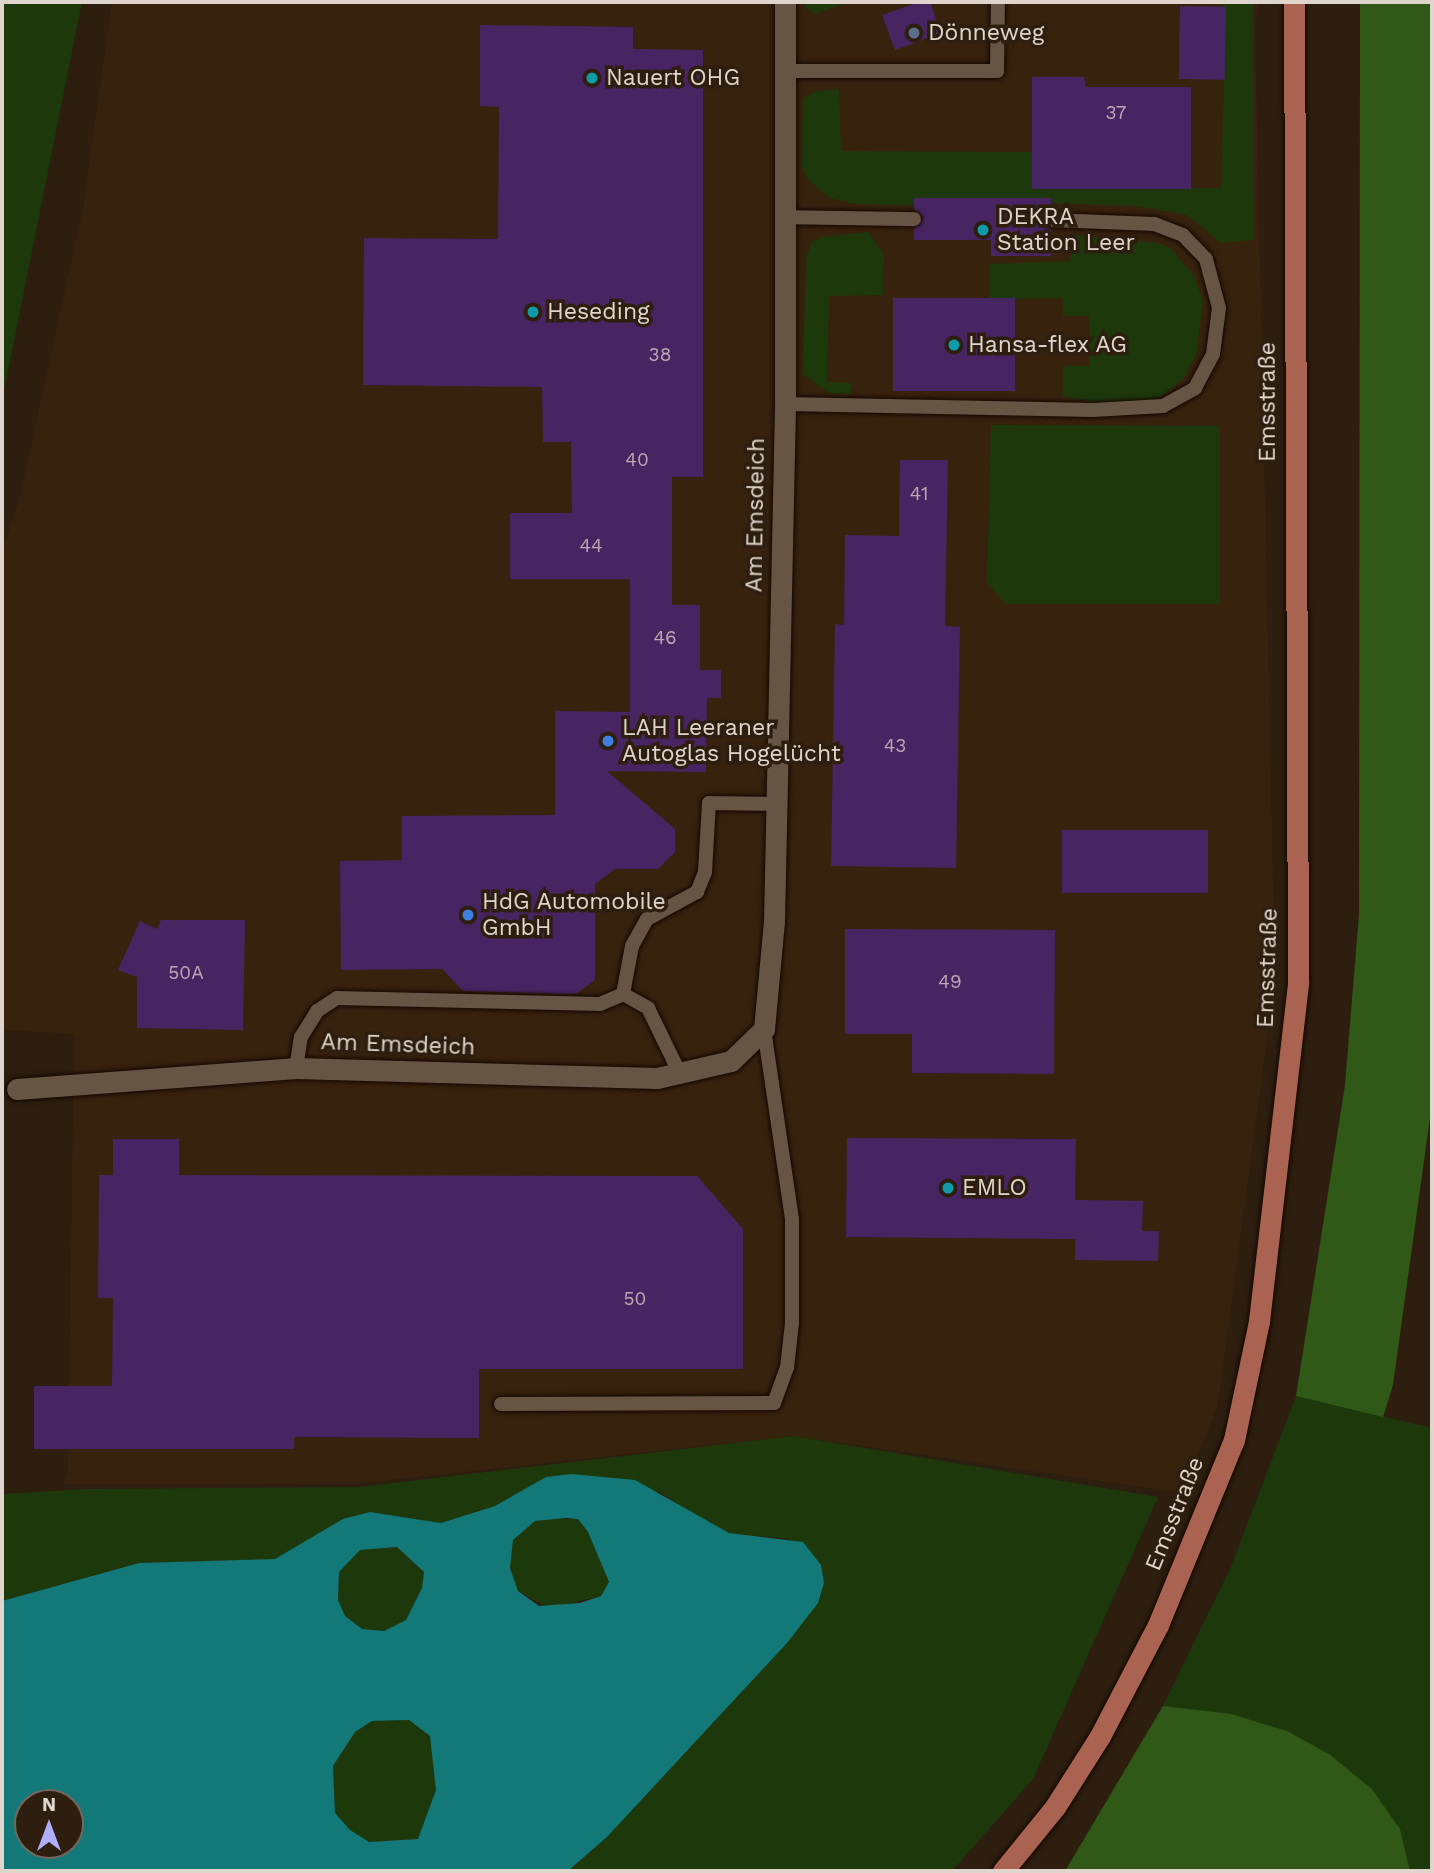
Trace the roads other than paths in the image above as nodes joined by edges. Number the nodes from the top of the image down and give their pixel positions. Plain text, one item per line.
1 (785, 2) edge
2 (998, 2) edge
3 (1294, 2) edge
4 (784, 71) junction
5 (784, 218) junction
6 (914, 219) dead end
7 (1051, 220) dead end
8 (785, 404) junction
9 (776, 804) junction
10 (623, 994) junction
11 (764, 1029) junction
12 (296, 1068) junction
13 (681, 1076) junction
14 (17, 1089) dead end
15 (501, 1404) dead end
16 (1003, 1871) edge

1 - 4 street, Am Emsdeich
2 - 4 lane
3 - 16 main road, Emsstraße
4 - 5 street, Am Emsdeich
5 - 6 lane
5 - 8 street, Am Emsdeich
7 - 8 lane
8 - 9 street, Am Emsdeich
9 - 10 lane
9 - 11 street, Am Emsdeich
10 - 12 lane
10 - 13 lane
11 - 13 street, Am Emsdeich
11 - 15 lane, Am Emsdeich
12 - 13 street, Am Emsdeich
12 - 14 street, Am Emsdeich

